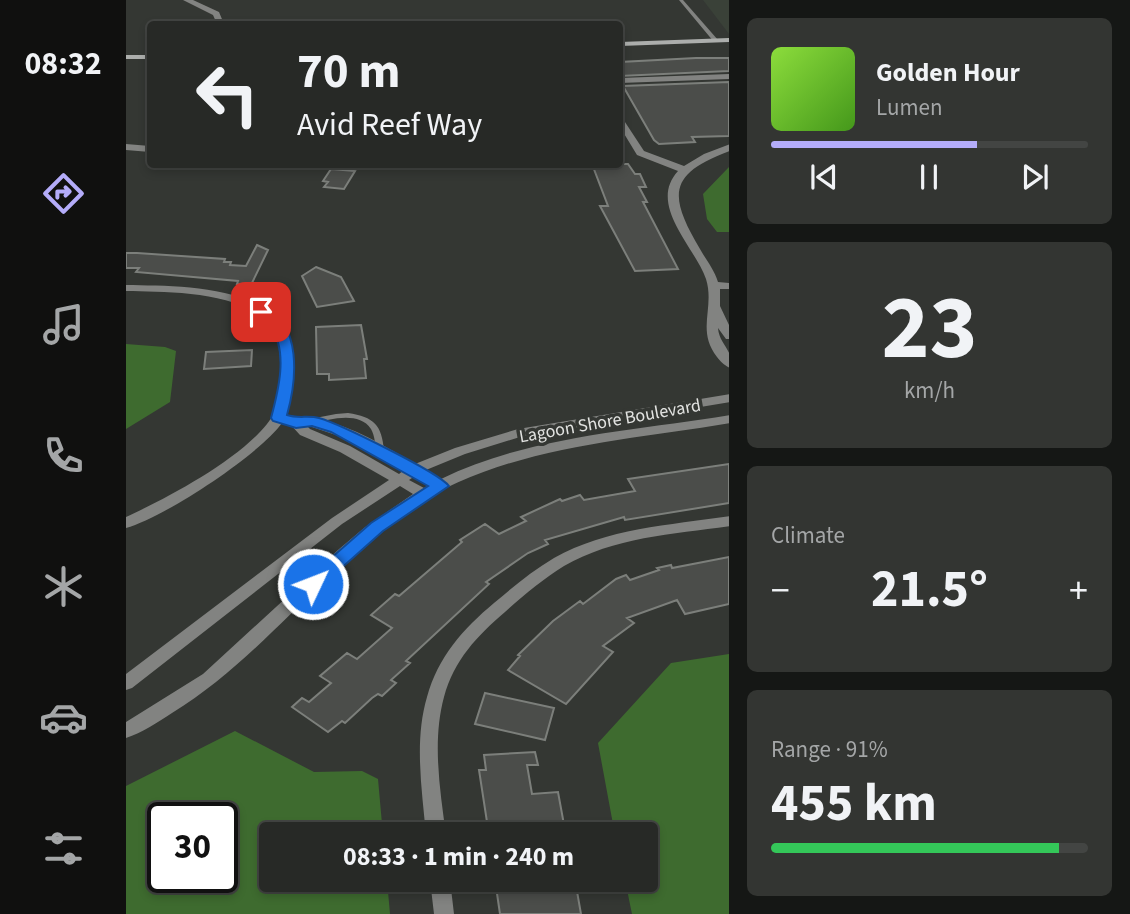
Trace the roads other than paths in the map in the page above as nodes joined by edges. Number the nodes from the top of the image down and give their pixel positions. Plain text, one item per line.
1 (187, 0) edge
2 (681, 0) edge
3 (219, 21) edge
4 (729, 40) edge
5 (716, 41) junction
6 (623, 44) edge
7 (126, 57) edge
8 (147, 57) edge
9 (729, 76) edge
10 (623, 81) edge
11 (623, 126) edge
12 (126, 147) edge
13 (729, 147) edge
14 (147, 149) edge
15 (685, 170) junction
16 (713, 285) junction
17 (729, 286) edge
18 (126, 288) edge
19 (713, 303) junction
20 (273, 306) dead end
21 (261, 312) junction
22 (729, 337) edge
23 (729, 364) edge
24 (729, 398) edge
25 (279, 418) junction
26 (729, 419) edge
27 (313, 421) junction
28 (296, 423) junction
29 (380, 451) junction
30 (414, 470) junction
31 (399, 478) junction
32 (440, 486) junction
33 (424, 494) junction
34 (729, 521) edge
35 (126, 523) edge
36 (126, 683) edge
37 (126, 731) edge
38 (435, 822) edge
39 (441, 892) edge
40 (444, 914) edge

1 - 3 street
2 - 5 lane
4 - 5 street
5 - 6 street
7 - 8 street
9 - 10 street
11 - 15 street
12 - 14 street
13 - 15 street
15 - 16 street
16 - 17 street
16 - 19 street
18 - 21 street
19 - 22 street
19 - 23 street
20 - 21 street
21 - 25 street
24 - 30 street, Lagoon Shore Boulevard
25 - 28 street
25 - 35 street
26 - 32 street, Lagoon Shore Boulevard
27 - 28 street
27 - 29 street
27 - 29 lane
28 - 31 street
29 - 30 street
30 - 31 street, Lagoon Shore Boulevard
30 - 32 street
31 - 33 street
31 - 36 street, Lagoon Shore Boulevard
32 - 33 street, Lagoon Shore Boulevard
33 - 37 street, Lagoon Shore Boulevard
34 - 38 street
39 - 40 street

